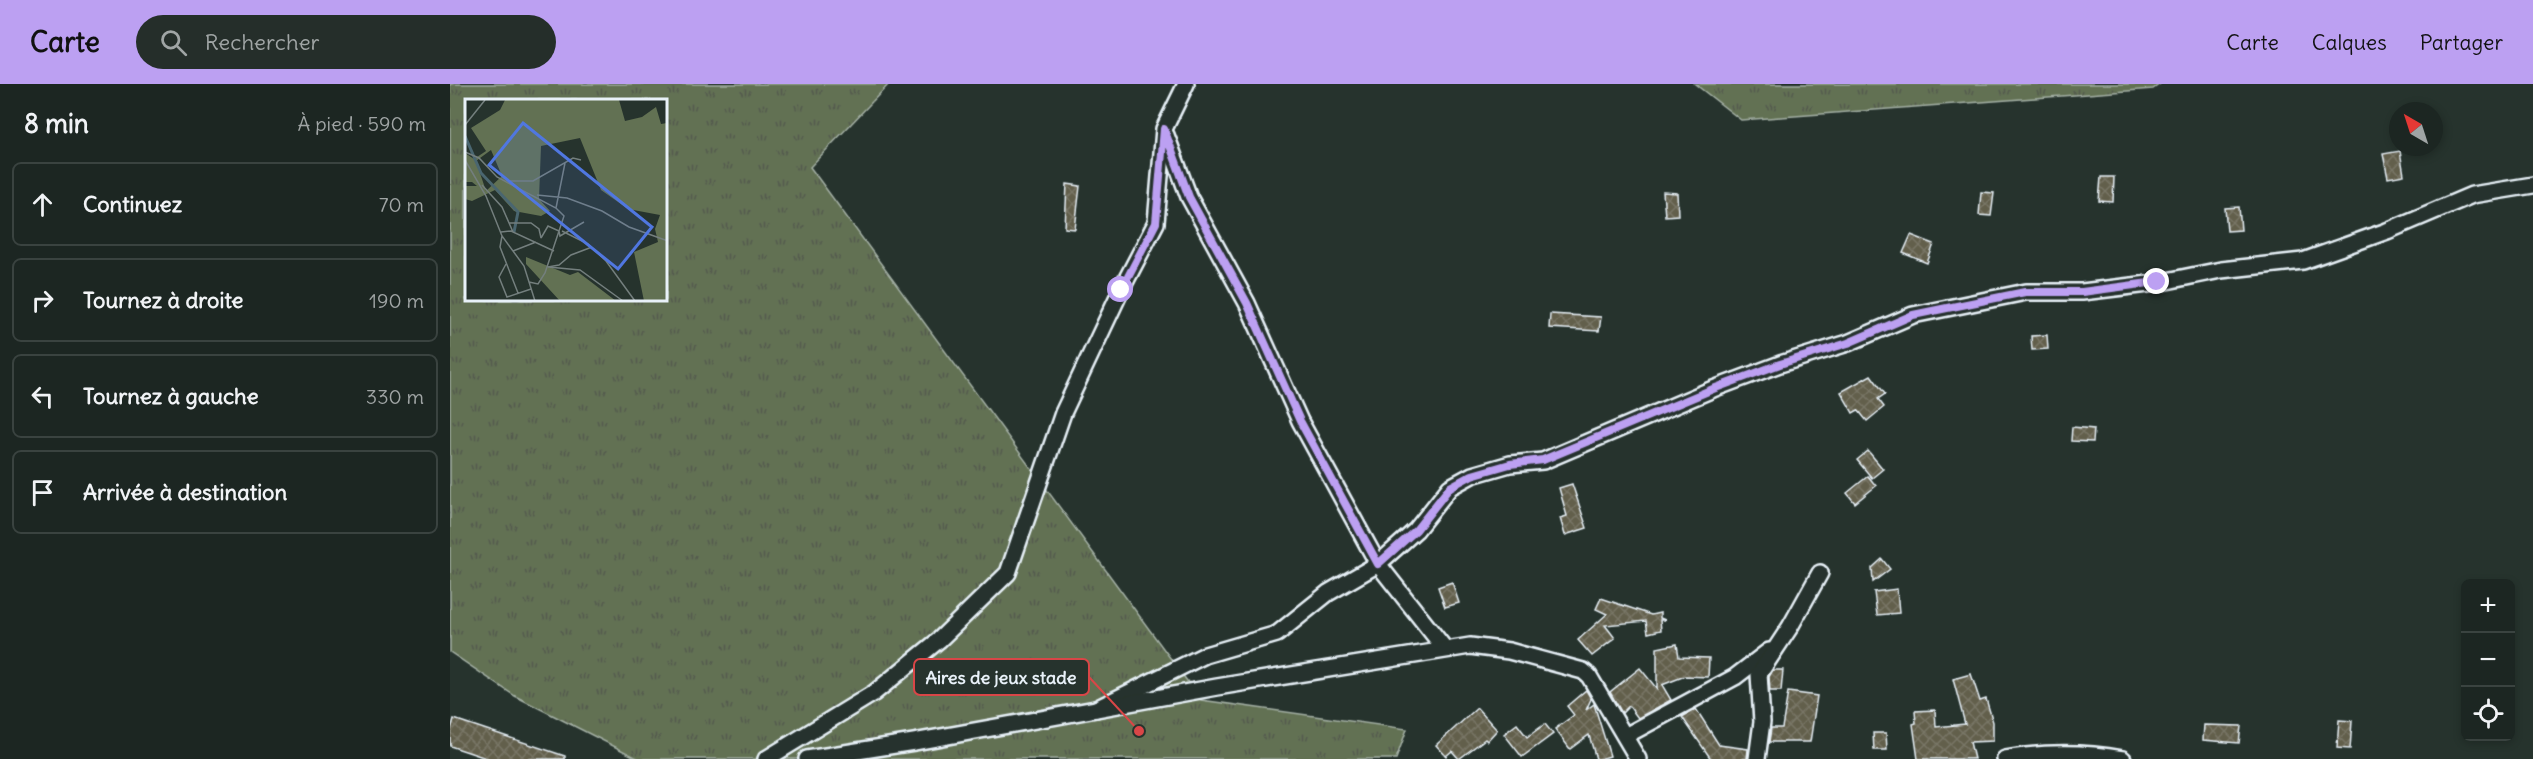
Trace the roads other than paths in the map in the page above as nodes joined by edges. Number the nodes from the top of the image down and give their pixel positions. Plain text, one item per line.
1 (1186, 84) edge
2 (1164, 129) junction
3 (2533, 185) edge
4 (1378, 564) junction
5 (1821, 573) dead end
6 (1790, 627) junction
7 (1445, 649) junction
8 (1096, 709) junction
9 (1625, 736) junction
10 (2096, 757) edge
11 (766, 759) edge
12 (807, 759) edge
13 (1638, 759) edge
14 (1757, 759) edge
15 (2005, 759) edge
16 (2123, 759) edge

1 - 2 street
2 - 4 street
2 - 11 street
3 - 4 street
4 - 7 street
4 - 8 street
5 - 6 street
6 - 9 street
6 - 14 street
7 - 8 street
7 - 9 street
8 - 12 street
9 - 13 street
10 - 15 street
10 - 16 street

